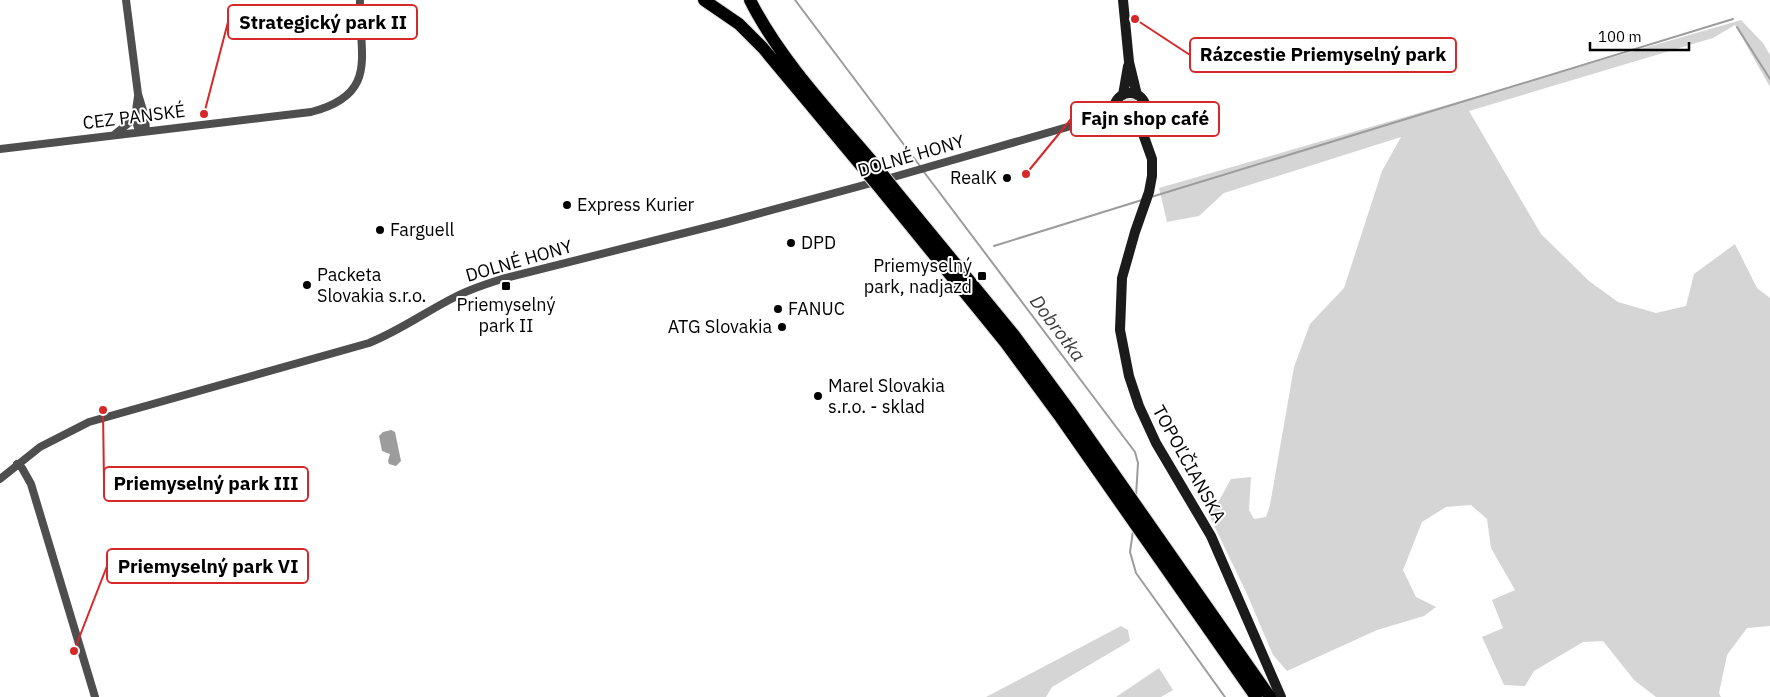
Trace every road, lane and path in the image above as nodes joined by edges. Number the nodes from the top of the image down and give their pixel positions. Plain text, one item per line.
1 (126, 0) edge
2 (360, 0) edge
3 (704, 0) edge
4 (750, 0) edge
5 (1123, 0) edge
6 (1128, 62) junction
7 (138, 94) junction
8 (1138, 96) junction
9 (1120, 99) junction
10 (135, 118) junction
11 (1141, 121) junction
12 (1121, 122) junction
13 (1071, 126) junction
14 (142, 131) junction
15 (115, 134) junction
16 (0, 148) edge
17 (869, 167) junction
18 (889, 190) junction
19 (17, 464) junction
20 (0, 479) edge
21 (95, 697) edge
22 (1256, 697) edge
23 (1270, 697) edge
24 (1281, 697) edge

1 - 7 street
2 - 14 street, CEZ PANSKÉ
3 - 17 main road
4 - 17 main road
5 - 6 street
6 - 8 street
6 - 9 street
7 - 10 street
7 - 14 street
8 - 9 street
8 - 11 street
9 - 12 street
9 - 13 street, DOLNÉ HONY
10 - 14 street
10 - 15 street
11 - 12 street
11 - 24 street, TOPOĽČIANSKA
12 - 13 street, DOLNÉ HONY
13 - 19 street, DOLNÉ HONY
14 - 15 street, CEZ PANSKÉ
15 - 16 street, CEZ PANSKÉ
17 - 18 main road, bridge
18 - 22 main road
18 - 23 main road
19 - 20 street, DOLNÉ HONY
19 - 21 street

